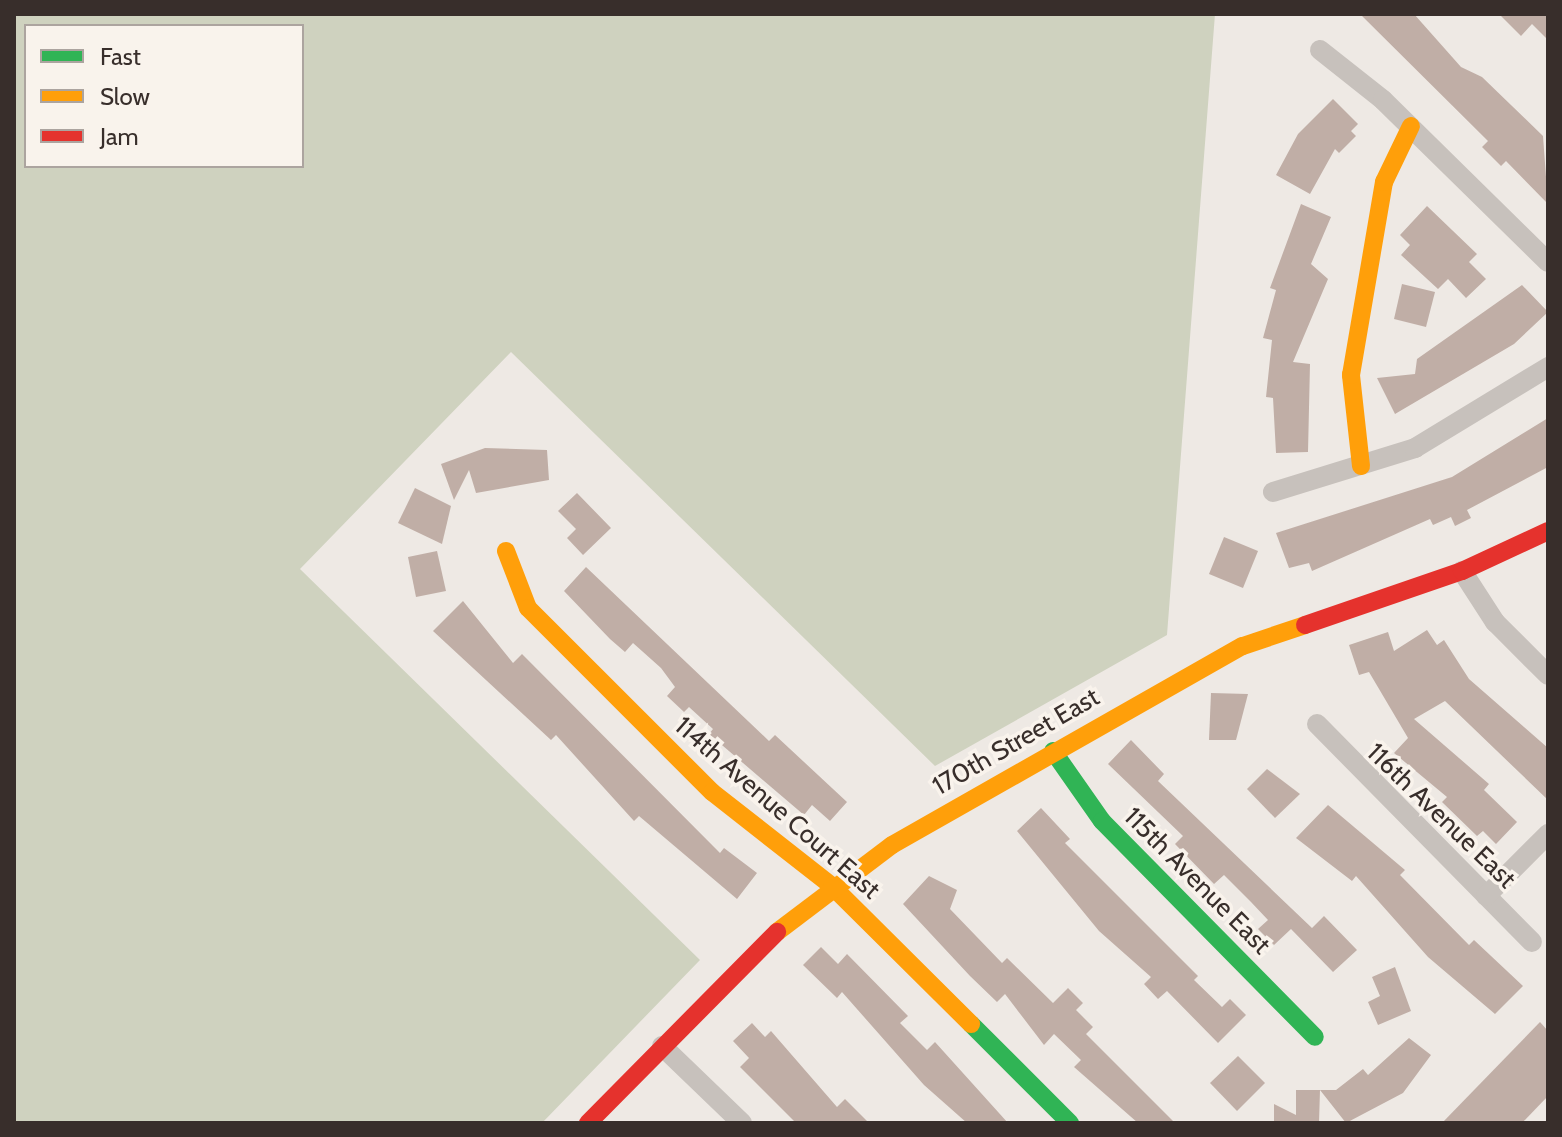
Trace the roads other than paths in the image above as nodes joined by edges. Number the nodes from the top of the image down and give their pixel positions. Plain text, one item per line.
1 (1320, 50) dead end
2 (1411, 126) junction
3 (1548, 262) edge
4 (1548, 367) edge
5 (1361, 466) junction
6 (1273, 492) dead end
7 (1548, 531) edge
8 (506, 551) dead end
9 (1462, 571) junction
10 (1548, 675) edge
11 (1317, 724) dead end
12 (1053, 751) junction
13 (1548, 834) edge
14 (832, 886) junction
15 (1486, 896) junction
16 (1532, 942) dead end
17 (1315, 1037) dead end
18 (662, 1046) junction
19 (588, 1123) edge
20 (742, 1123) edge
21 (1070, 1123) edge

1 - 2 street
2 - 3 street
2 - 5 street
4 - 5 street
5 - 6 street
7 - 9 street, 170th Street East
8 - 14 street, 114th Avenue Court East
9 - 10 street
9 - 12 street, 170th Street East
11 - 15 street, 116th Avenue East
12 - 14 street, 170th Street East
12 - 17 street, 115th Avenue East
13 - 15 street
14 - 18 street, 170th Street East
14 - 21 street, 114th Avenue Court East
15 - 16 street, 116th Avenue East
18 - 19 street, 170th Street East
18 - 20 street

